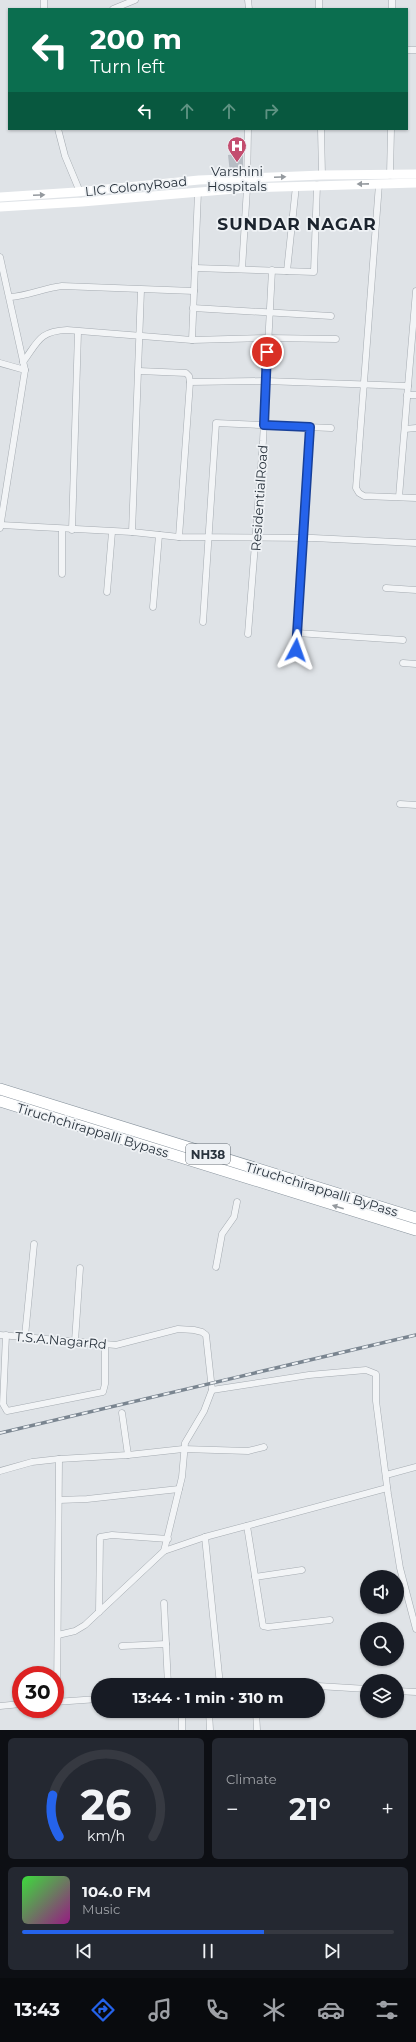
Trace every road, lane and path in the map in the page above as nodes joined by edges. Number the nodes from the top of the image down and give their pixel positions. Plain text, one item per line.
1 (135, 0) edge
2 (115, 8) edge
3 (58, 130) edge
4 (248, 130) edge
5 (321, 130) edge
6 (391, 130) edge
7 (390, 174) junction
8 (416, 174) edge
9 (322, 175) junction
10 (246, 178) junction
11 (416, 183) edge
12 (379, 184) junction
13 (317, 185) junction
14 (296, 186) junction
15 (247, 188) junction
16 (80, 192) junction
17 (198, 192) junction
18 (0, 197) edge
19 (82, 202) junction
20 (0, 207) edge
21 (0, 256) edge
22 (195, 268) junction
23 (242, 269) junction
24 (272, 270) junction
25 (287, 271) junction
26 (141, 290) junction
27 (194, 291) junction
28 (416, 291) edge
29 (10, 298) junction
30 (193, 308) junction
31 (270, 313) junction
32 (331, 316) dead end
33 (78, 332) junction
34 (139, 336) junction
35 (268, 338) junction
36 (336, 339) dead end
37 (192, 340) junction
38 (23, 362) junction
39 (0, 363) edge
40 (24, 370) junction
41 (139, 371) junction
42 (265, 381) junction
43 (190, 382) junction
44 (363, 384) junction
45 (408, 386) junction
46 (407, 395) junction
47 (416, 395) edge
48 (264, 425) junction
49 (310, 427) junction
50 (332, 428) dead end
51 (416, 428) edge
52 (405, 429) junction
53 (399, 497) junction
54 (416, 498) edge
55 (0, 526) edge
56 (62, 529) junction
57 (72, 530) junction
58 (112, 532) junction
59 (132, 532) junction
60 (159, 535) junction
61 (179, 537) junction
62 (208, 537) junction
63 (256, 538) junction
64 (303, 538) junction
65 (416, 543) edge
66 (62, 574) dead end
67 (386, 588) dead end
68 (416, 590) edge
69 (107, 592) dead end
70 (153, 607) dead end
71 (203, 622) dead end
72 (298, 633) junction
73 (248, 634) dead end
74 (403, 640) dead end
75 (296, 650) dead end
76 (403, 663) dead end
77 (416, 664) edge
78 (400, 804) dead end
79 (416, 805) edge
80 (0, 1089) edge
81 (0, 1101) edge
82 (237, 1202) dead end
83 (416, 1218) edge
84 (416, 1230) edge
85 (34, 1244) dead end
86 (216, 1267) dead end
87 (80, 1268) dead end
88 (3, 1335) edge
89 (25, 1336) junction
90 (75, 1341) junction
91 (106, 1344) junction
92 (212, 1390) junction
93 (122, 1413) dead end
94 (264, 1447) dead end
95 (183, 1449) junction
96 (128, 1455) junction
97 (59, 1459) junction
98 (416, 1467) edge
99 (0, 1471) edge
100 (386, 1475) junction
101 (387, 1488) junction
102 (179, 1489) junction
103 (59, 1500) junction
104 (247, 1526) junction
105 (205, 1537) junction
106 (168, 1540) junction
107 (164, 1551) junction
108 (302, 1570) dead end
109 (255, 1577) junction
110 (164, 1603) dead end
111 (99, 1612) junction
112 (330, 1620) dead end
113 (416, 1629) edge
114 (58, 1635) junction
115 (166, 1644) junction
116 (122, 1646) dead end
117 (57, 1666) edge
118 (168, 1678) edge
119 (219, 1678) edge
120 (325, 1686) edge
121 (360, 1689) edge
122 (404, 1691) edge
123 (416, 1692) edge
124 (91, 1700) edge
125 (64, 1701) edge
126 (12, 1705) edge
127 (0, 1706) edge
128 (182, 1718) edge
129 (209, 1718) edge
130 (256, 1718) edge
131 (182, 1730) edge
132 (210, 1730) edge
133 (257, 1730) edge

1 - 2 street
3 - 16 street
4 - 10 street
5 - 9 street
6 - 7 street
7 - 8 main road, LIC ColonyRoad
7 - 9 main road, LIC ColonyRoad
10 -> 9 main road, LIC ColonyRoad
10 - 15 street
10 - 16 main road, LIC ColonyRoad
11 - 12 main road, LIC ColonyRoad
12 -> 13 main road, LIC ColonyRoad
12 - 44 street
13 - 14 main road, LIC ColonyRoad
13 - 25 street
14 - 15 main road, LIC ColonyRoad
14 - 25 street
15 - 17 main road, LIC ColonyRoad
15 - 23 street
18 -> 16 main road, LIC ColonyRoad
16 - 19 main road
17 - 19 main road, LIC ColonyRoad
17 - 22 street
19 - 20 main road, LIC ColonyRoad
21 - 29 street
22 - 23 street
22 - 27 street
23 - 24 street
24 - 25 street
24 - 31 street, ResidentialRoad
26 - 27 street
26 - 29 street
26 - 34 street
27 - 30 street
28 - 45 street
29 - 38 street
30 - 31 street
30 - 37 street
31 - 32 street
31 - 35 street, ResidentialRoad
33 - 34 street
33 - 38 street
33 - 57 street
34 - 37 street
34 - 41 street
35 - 36 street
35 - 37 street
35 - 42 street, ResidentialRoad
38 - 40 street
39 - 40 street
40 - 55 street
41 - 43 street
41 - 59 street
42 - 43 street
42 - 44 street
42 - 48 street, ResidentialRoad
43 - 61 street
44 - 45 street
44 - 53 street
45 - 46 street
46 - 47 street
46 - 52 street
48 - 49 street
48 - 62 street
48 - 63 street, ResidentialRoad
49 - 50 street
49 - 64 street
51 - 52 street
52 - 53 street
53 - 54 street
55 - 56 street
56 - 57 street
56 - 66 street
57 - 58 street
58 - 59 street
58 - 69 street
59 - 60 street
60 - 61 street
60 - 70 street
61 - 62 street
62 - 63 street
62 - 71 street
63 - 64 street
63 - 73 street, ResidentialRoad
64 - 65 street
64 - 72 street
67 - 68 street
72 - 74 street
72 - 75 street
76 - 77 street
78 - 79 street
80 - 83 highway, Tiruchchirappalli ByPass / NH38
84 -> 81 highway, Tiruchchirappalli Bypass / NH38
82 - 86 street
85 - 89 street
87 - 90 street
88 - 89 street, T.S.A.NagarRd
88 - 91 street
89 - 90 street, T.S.A.NagarRd
90 - 91 street, T.S.A.NagarRd
91 - 92 street, T.S.A.NagarRd
92 - 95 street, T.S.A.NagarRd
92 - 100 street
93 - 96 street
94 - 95 street
95 - 96 street
95 - 102 street, T.S.A.NagarRd
96 - 97 street
97 - 99 street
97 - 103 street
98 - 100 street
100 - 101 street
101 - 104 street
101 - 113 street
102 - 103 street
102 - 106 street, T.S.A.NagarRd
103 - 114 street
104 - 105 street
104 - 109 street
105 - 107 street
105 - 119 street
106 - 107 street, T.S.A.NagarRd
106 - 111 street
107 - 111 street
108 - 109 street
109 - 112 street
110 - 115 street
111 - 114 street
114 - 117 street
115 - 116 street
115 - 118 street
120 - 121 street
122 - 123 street
124 - 125 street
126 - 127 street
128 - 131 street
129 - 132 street
130 - 133 street

